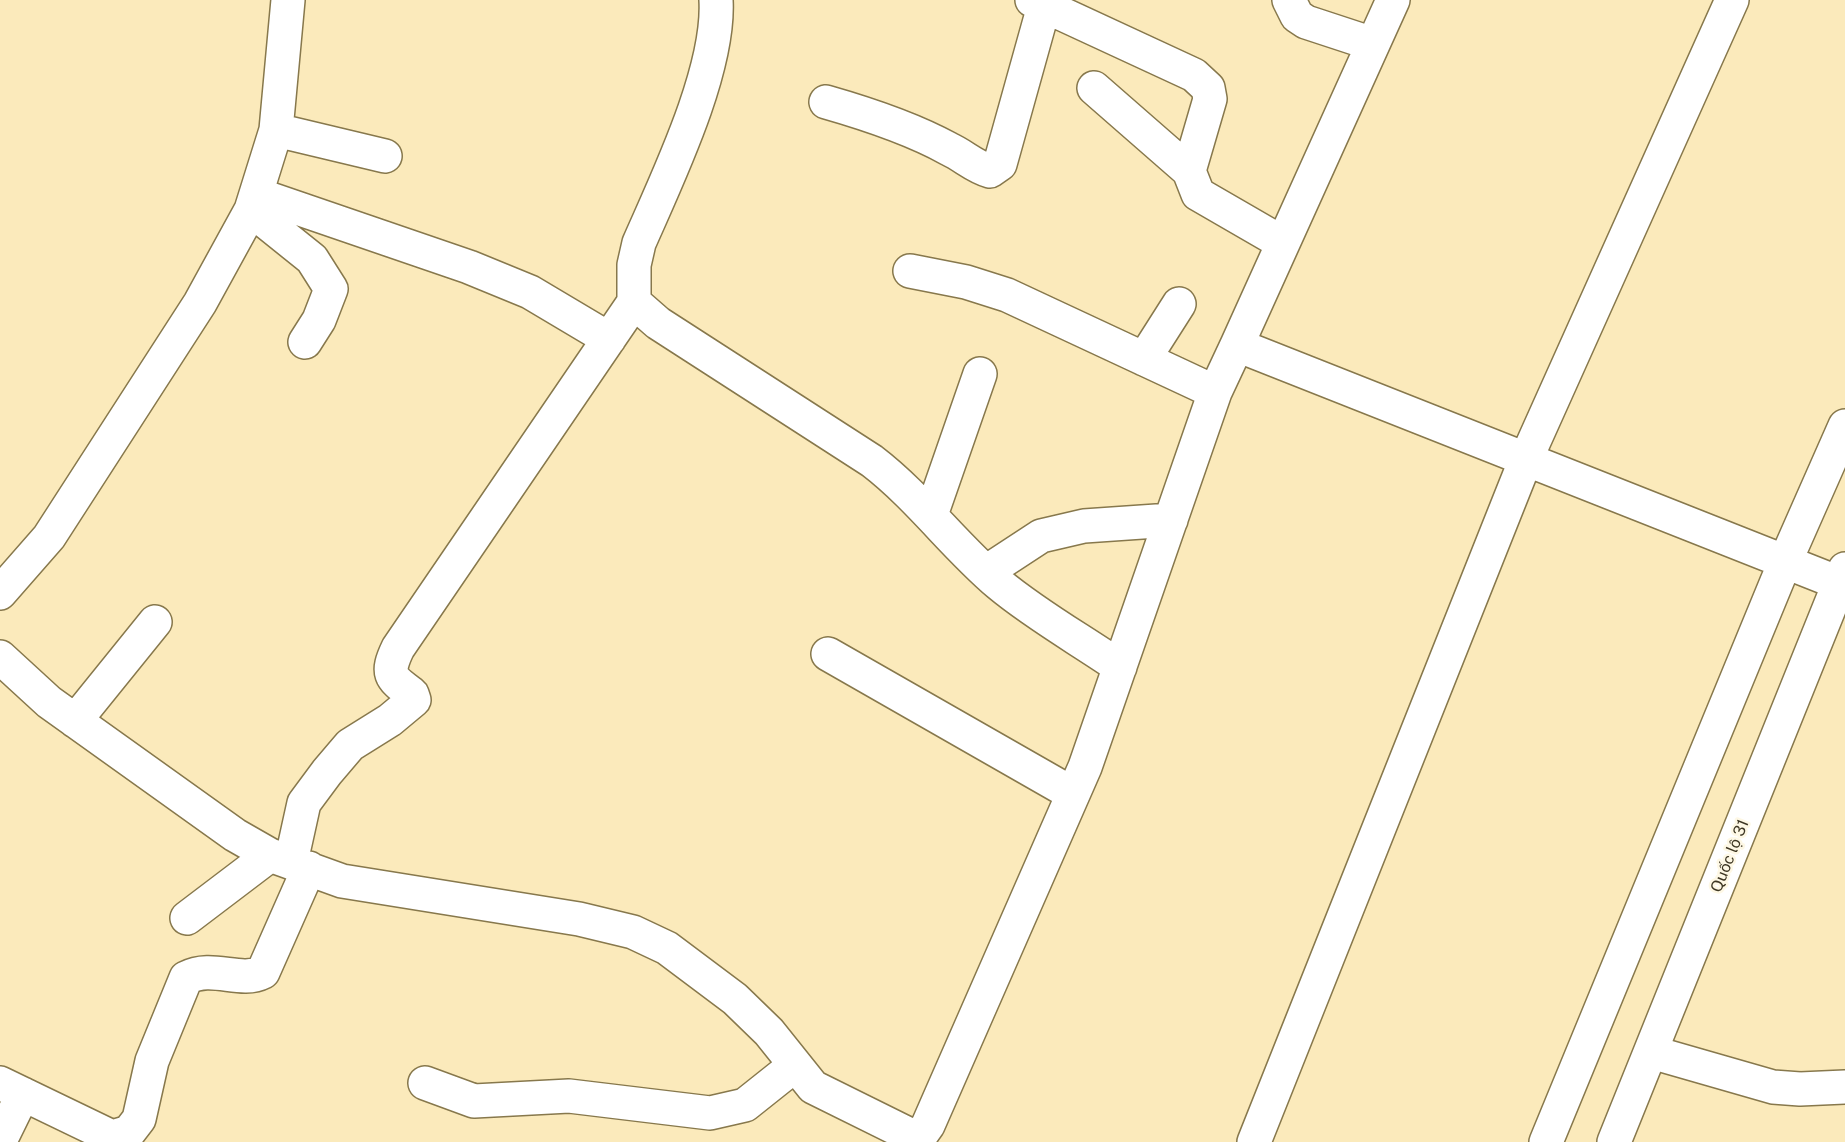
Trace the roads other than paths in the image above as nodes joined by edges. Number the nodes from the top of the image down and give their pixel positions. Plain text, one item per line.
1 (288, 0) edge
2 (716, 0) edge
3 (1289, 0) edge
4 (1394, 0) edge
5 (1732, 0) edge
6 (1038, 3) edge
7 (1373, 44) junction
8 (1094, 88) dead end
9 (826, 102) dead end
10 (276, 130) junction
11 (385, 156) dead end
12 (1189, 171) junction
13 (254, 202) junction
14 (1281, 242) junction
15 (910, 271) dead end
16 (634, 302) junction
17 (1179, 303) dead end
18 (609, 339) junction
19 (305, 342) dead end
20 (1237, 345) junction
21 (1144, 359) junction
22 (980, 374) dead end
23 (1215, 392) junction
24 (1845, 426) edge
25 (1526, 459) junction
26 (931, 515) junction
27 (1171, 520) junction
28 (1785, 561) junction
29 (986, 572) junction
30 (1842, 576) edge
31 (0, 593) edge
32 (155, 622) dead end
33 (828, 654) dead end
34 (0, 657) edge
35 (1120, 666) junction
36 (75, 721) junction
37 (1073, 794) junction
38 (290, 862) junction
39 (186, 918) dead end
40 (1651, 1052) junction
41 (795, 1066) junction
42 (425, 1083) dead end
43 (1845, 1087) edge
44 (12, 1088) edge
45 (0, 1141) edge
46 (917, 1141) edge
47 (1254, 1142) edge
48 (1545, 1142) edge
49 (1614, 1142) edge

1 - 10 main road
2 - 16 main road
3 - 7 main road
4 - 7 main road
5 - 25 main road
6 - 9 main road
6 - 12 main road
7 - 14 main road
8 - 12 main road
10 - 11 main road
10 - 13 main road
12 - 14 main road
13 - 18 main road
13 - 19 main road
13 - 31 main road
14 - 20 main road
15 - 21 main road
16 - 18 main road
16 - 26 main road
17 - 21 main road
18 - 38 main road
20 - 23 main road
20 - 25 main road
21 - 23 main road
22 - 26 main road
23 - 27 main road
24 - 28 main road
25 - 28 main road
25 - 47 main road
26 - 29 main road
27 - 29 main road
27 - 35 main road
28 - 30 main road
28 - 48 main road
29 - 35 main road
30 - 40 main road, Quốc lộ 31
32 - 36 main road
33 - 37 main road
34 - 36 main road
35 - 37 main road
36 - 38 main road
37 - 46 main road
38 - 39 main road
38 - 41 main road
38 - 44 main road
40 - 43 main road
40 - 49 main road, Quốc lộ 31
41 - 42 main road
41 - 46 main road
44 - 45 main road

